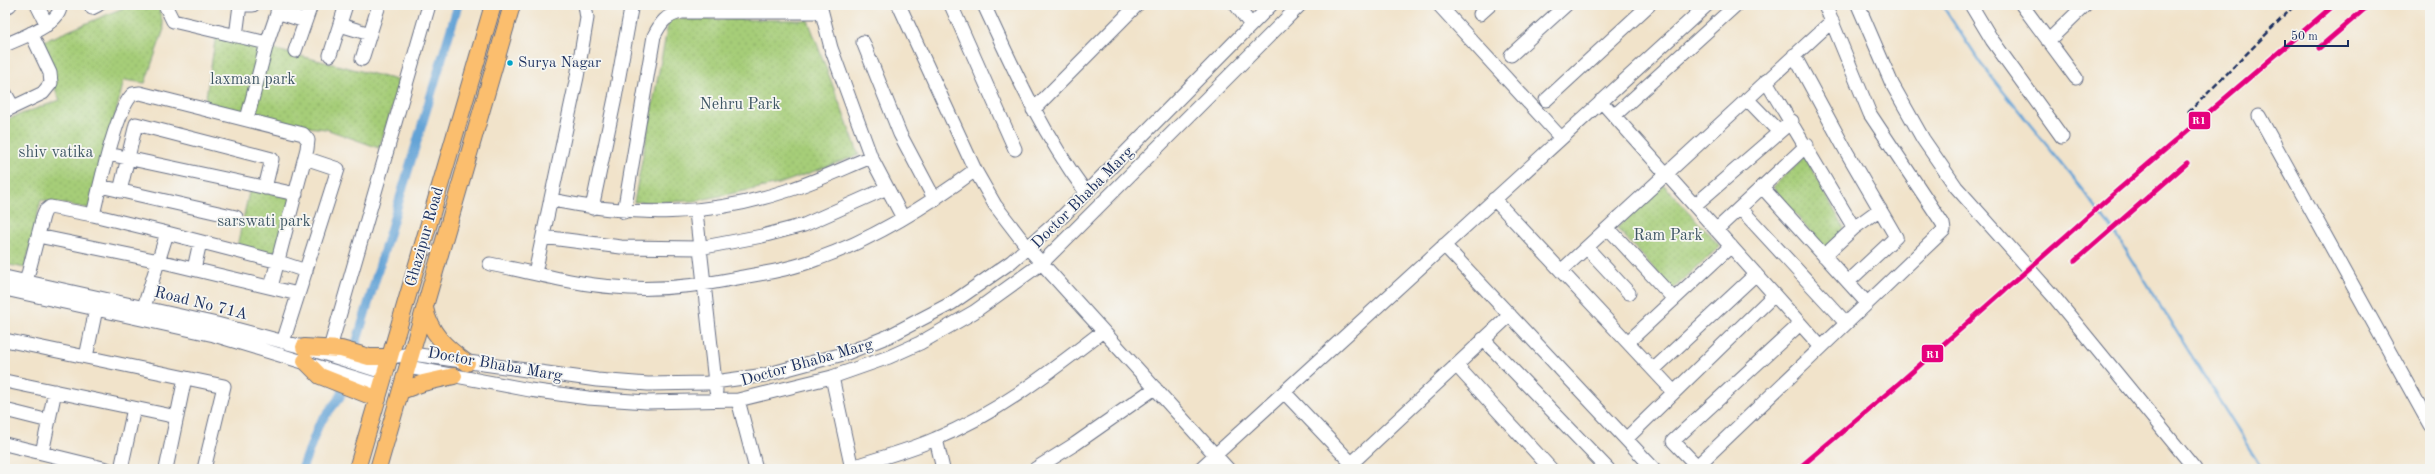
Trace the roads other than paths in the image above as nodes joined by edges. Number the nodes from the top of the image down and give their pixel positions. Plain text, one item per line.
1 (10, 5) edge
2 (37, 5) edge
3 (60, 5) edge
4 (165, 5) edge
5 (240, 5) edge
6 (252, 5) edge
7 (311, 5) edge
8 (346, 5) edge
9 (379, 5) edge
10 (429, 5) edge
11 (493, 5) edge
12 (512, 5) edge
13 (585, 5) edge
14 (899, 5) edge
15 (951, 5) edge
16 (984, 5) edge
17 (1137, 5) edge
18 (1236, 5) edge
19 (1271, 5) edge
20 (1300, 5) edge
21 (1439, 5) edge
22 (1490, 5) edge
23 (1566, 5) edge
24 (1649, 5) edge
25 (1736, 5) edge
26 (1825, 5) edge
27 (1858, 5) edge
28 (1971, 5) edge
29 (2023, 5) edge
30 (2084, 5) edge
31 (5, 8) edge
32 (278, 8) edge
33 (820, 8) edge
34 (1699, 8) edge
35 (630, 9) dead end
36 (1480, 14) dead end
37 (305, 21) junction
38 (1832, 21) junction
39 (47, 25) junction
40 (340, 25) junction
41 (1251, 25) junction
42 (31, 33) junction
43 (370, 34) junction
44 (236, 36) junction
45 (2048, 41) junction
46 (863, 42) dead end
47 (267, 43) junction
48 (5, 45) edge
49 (296, 51) dead end
50 (330, 55) dead end
51 (1511, 55) dead end
52 (1794, 55) junction
53 (362, 59) dead end
54 (2076, 78) dead end
55 (1766, 81) junction
56 (5, 93) edge
57 (1747, 99) junction
58 (1546, 100) dead end
59 (1601, 101) junction
60 (9, 109) edge
61 (1032, 110) junction
62 (1614, 116) junction
63 (2259, 116) dead end
64 (247, 119) junction
65 (1792, 120) junction
66 (1779, 132) junction
67 (2062, 137) dead end
68 (1561, 138) junction
69 (1807, 146) junction
70 (1015, 149) dead end
71 (108, 154) junction
72 (871, 157) junction
73 (128, 158) junction
74 (305, 158) junction
75 (975, 170) junction
76 (1666, 174) junction
77 (100, 186) junction
78 (1762, 187) junction
79 (265, 188) junction
80 (887, 188) junction
81 (120, 191) junction
82 (1085, 191) junction
83 (296, 194) junction
84 (552, 200) junction
85 (935, 200) junction
86 (1494, 200) junction
87 (1695, 205) junction
88 (592, 208) junction
89 (1740, 208) junction
90 (1880, 209) junction
91 (624, 212) junction
92 (696, 212) junction
93 (93, 215) junction
94 (236, 217) dead end
95 (904, 218) junction
96 (1608, 228) junction
97 (1854, 228) junction
98 (1716, 230) junction
99 (167, 233) junction
100 (38, 236) junction
101 (543, 236) junction
102 (200, 242) junction
103 (1444, 245) junction
104 (1731, 246) junction
105 (699, 248) junction
106 (1028, 248) junction
107 (1586, 248) junction
108 (1824, 256) junction
109 (158, 261) junction
110 (279, 262) junction
111 (1042, 263) junction
112 (490, 264) dead end
113 (194, 269) junction
114 (306, 271) junction
115 (1561, 271) junction
116 (535, 273) junction
117 (1756, 274) junction
118 (5, 277) edge
119 (26, 282) junction
120 (1848, 282) junction
121 (704, 284) junction
122 (271, 287) junction
123 (5, 289) edge
124 (1629, 293) dead end
125 (298, 294) junction
126 (1774, 295) junction
127 (1674, 299) junction
128 (1867, 303) junction
129 (144, 307) junction
130 (425, 308) junction
131 (96, 309) junction
132 (1510, 315) junction
133 (1846, 323) junction
134 (1800, 324) junction
135 (1103, 331) junction
136 (1484, 339) junction
137 (5, 340) edge
138 (283, 342) junction
139 (1628, 342) junction
140 (1821, 347) junction
141 (304, 354) junction
142 (86, 357) junction
143 (390, 357) junction
144 (410, 360) junction
145 (336, 362) junction
146 (368, 362) junction
147 (1456, 365) junction
148 (1654, 369) junction
149 (462, 372) junction
150 (832, 377) junction
151 (185, 378) junction
152 (5, 380) edge
153 (714, 382) junction
154 (1155, 388) junction
155 (55, 391) junction
156 (380, 391) junction
157 (401, 391) junction
158 (1284, 392) junction
159 (1674, 392) junction
160 (738, 400) junction
161 (717, 401) junction
162 (134, 408) junction
163 (5, 410) edge
164 (394, 413) junction
165 (177, 418) junction
166 (49, 421) junction
167 (2430, 425) edge
168 (936, 439) junction
169 (1626, 439) junction
170 (5, 444) edge
171 (42, 453) junction
172 (1215, 455) junction
173 (77, 466) edge
174 (1355, 466) edge
175 (1546, 467) edge
176 (852, 468) edge
177 (1695, 468) edge
178 (107, 469) edge
179 (121, 469) edge
180 (166, 469) edge
181 (204, 469) edge
182 (357, 469) edge
183 (378, 469) edge
184 (756, 469) edge
185 (944, 469) edge
186 (1035, 469) edge
187 (1200, 469) edge
188 (1228, 469) edge
189 (1608, 469) edge
190 (1654, 469) edge
191 (2195, 469) edge

1 - 31 street
2 - 39 street
3 - 39 street
4 - 44 street
5 - 6 street
5 - 44 street
7 - 37 street
8 - 40 street
9 - 43 street
10 - 145 street
11 - 143 main road, Ghazipur Road
12 - 130 main road, Ghazipur Road
13 - 84 street
14 - 75 street
15 - 70 street
16 - 61 street
17 - 61 street
18 - 41 street
19 - 41 street, Doctor Bhaba Marg
20 - 111 street, Doctor Bhaba Marg
21 - 68 street
22 - 36 street
23 - 51 street
24 - 58 street
25 - 62 street
26 - 38 street
27 - 191 street
28 - 67 street
29 - 45 street
30 - 45 street
32 - 37 street
32 - 47 street
33 - 72 street
33 - 91 street
34 - 59 street
35 - 88 street
37 - 49 street
38 - 52 street
38 - 128 street
39 - 42 street
40 - 43 street
40 - 50 street
41 - 82 street, Doctor Bhaba Marg
42 - 48 street
42 - 60 street
43 - 53 street
44 - 47 street
45 - 54 street
46 - 85 street
47 - 64 street
52 - 55 street
52 - 90 street
55 - 57 street
55 - 65 street
56 - 60 street
57 - 66 street
57 - 76 street
59 - 62 street
59 - 68 street
61 - 82 street
62 - 76 street
63 - 167 street
64 - 71 street
64 - 74 street
65 - 66 street
65 - 69 street
66 - 87 street
68 - 86 street
69 - 78 street
69 - 97 street
71 - 73 street
71 - 77 street
72 - 80 street
72 - 92 street
73 - 79 street
73 - 79 street
73 - 81 street
74 - 83 street
74 - 114 street
75 - 85 street
75 - 106 street
76 - 87 street
76 - 96 street
77 - 81 street
77 - 93 street
78 - 89 street
78 - 108 street
79 - 83 street
80 - 95 street
80 - 105 street
81 - 94 street
82 - 106 street, Doctor Bhaba Marg
83 - 110 street
84 - 88 street
84 - 101 street
85 - 95 street
86 - 103 street
86 - 115 street
87 - 98 street
88 - 91 street
89 - 98 street
89 - 133 street
90 - 97 street
90 - 120 street
91 - 92 street
92 - 105 street
93 - 99 street
93 - 100 street
95 - 121 street
96 - 107 street
96 - 127 street
97 - 108 street
98 - 104 street
99 - 102 street
99 - 109 street
100 - 109 street
100 - 119 street
101 - 105 street
101 - 116 street
102 - 110 street
102 - 113 street
103 - 132 street
103 - 158 street
104 - 117 street
104 - 127 street
105 - 121 street
106 - 111 street
106 - 153 street, Doctor Bhaba Marg
107 - 115 street
107 - 124 street
108 - 120 street
109 - 113 street
109 - 129 street
110 - 114 street
110 - 122 street
111 - 135 street
111 - 150 street, Doctor Bhaba Marg
112 - 116 street
113 - 122 street
114 - 125 street
115 - 139 street
116 - 121 street
117 - 126 street
117 - 148 street
118 - 119 street, Road No 71A
119 - 129 street, Road No 71A
120 - 128 street
121 - 153 street
122 - 125 street
123 - 131 street, Road No 71A
125 - 138 street
126 - 134 street
126 - 159 street
127 - 139 street
128 - 133 street
129 - 138 street, Road No 71A
130 - 144 main road, Ghazipur Road
130 - 149 main road
131 - 141 street, Road No 71A
131 - 142 street
132 - 136 street
132 - 169 street
133 - 140 street
134 - 140 street
134 - 177 street
135 - 154 street
135 - 168 street
136 - 147 street
136 - 189 street
137 - 142 street
138 - 141 street, Road No 71A
139 - 148 street
140 - 177 street
141 - 145 main road
141 - 145 main road
142 - 151 street
143 - 144 street
143 - 146 main road
143 - 156 main road, Ghazipur Road
144 - 149 street, Doctor Bhaba Marg
144 - 149 street, Doctor Bhaba Marg
144 - 157 main road, Ghazipur Road
145 - 146 main road
145 - 156 main road
146 - 156 street
147 - 174 street
147 - 175 street
148 - 159 street
149 - 153 street, Doctor Bhaba Marg
149 - 157 main road
149 - 161 street, Doctor Bhaba Marg
150 - 160 street, Doctor Bhaba Marg
150 - 176 street
151 - 165 street
151 - 181 street
152 - 155 street
153 - 161 street
154 - 172 street
154 - 186 street
155 - 162 street
155 - 166 street
156 - 164 main road
156 - 182 main road, Ghazipur Road
157 - 164 main road, Ghazipur Road
158 - 172 street
158 - 174 street
159 - 169 street
160 - 161 street, Doctor Bhaba Marg
160 - 184 street
162 - 165 street
162 - 179 street
163 - 166 street
164 - 183 main road, Ghazipur Road
165 - 180 street
166 - 171 street
168 - 176 street
168 - 185 street
169 - 190 street
170 - 171 street
171 - 173 street
172 - 187 street
172 - 188 street
173 - 178 street

